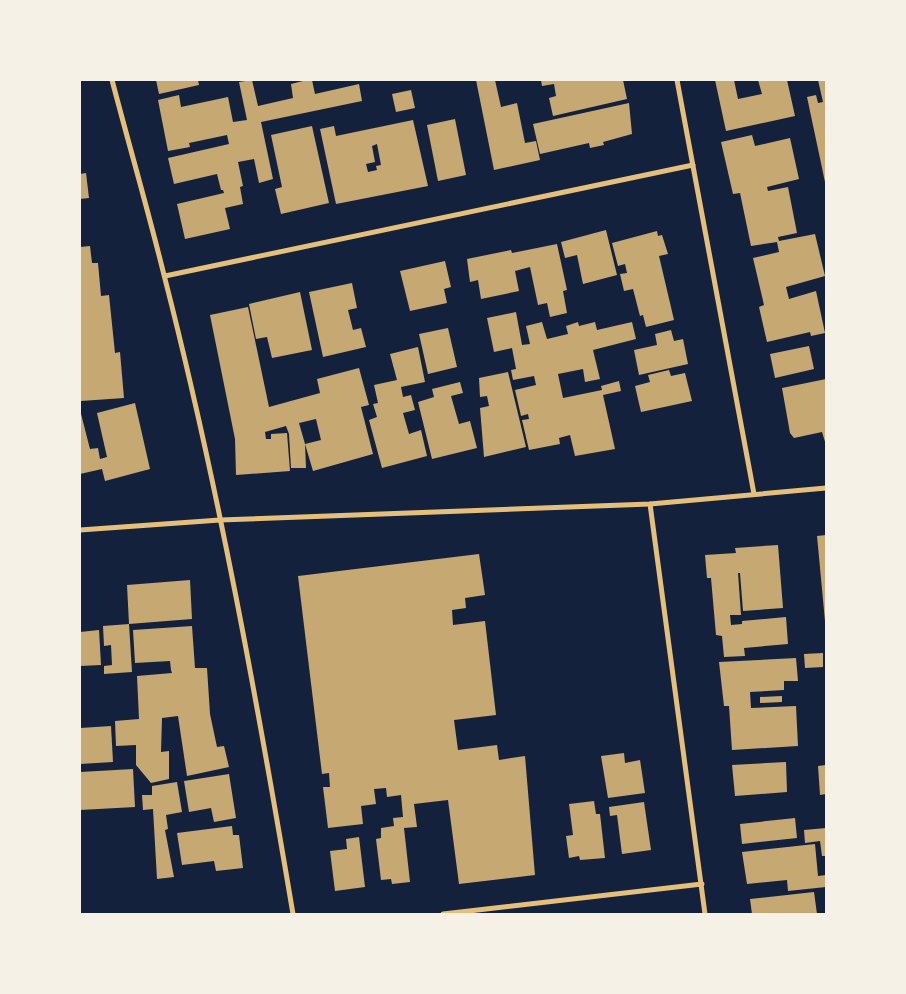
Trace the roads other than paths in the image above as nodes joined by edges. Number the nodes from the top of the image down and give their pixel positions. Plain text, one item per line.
1 (112, 80) edge
2 (677, 80) edge
3 (693, 165) junction
4 (165, 276) junction
5 (826, 488) edge
6 (754, 494) junction
7 (650, 504) junction
8 (220, 520) junction
9 (80, 530) edge
10 (702, 884) junction
11 (293, 914) edge
12 (443, 914) edge
13 (705, 914) edge

1 - 4 street
2 - 3 street
3 - 4 street
3 - 6 street
4 - 8 street
5 - 6 street
6 - 7 street
7 - 8 street
7 - 10 street
8 - 9 street
8 - 11 street
10 - 12 street
10 - 13 street

